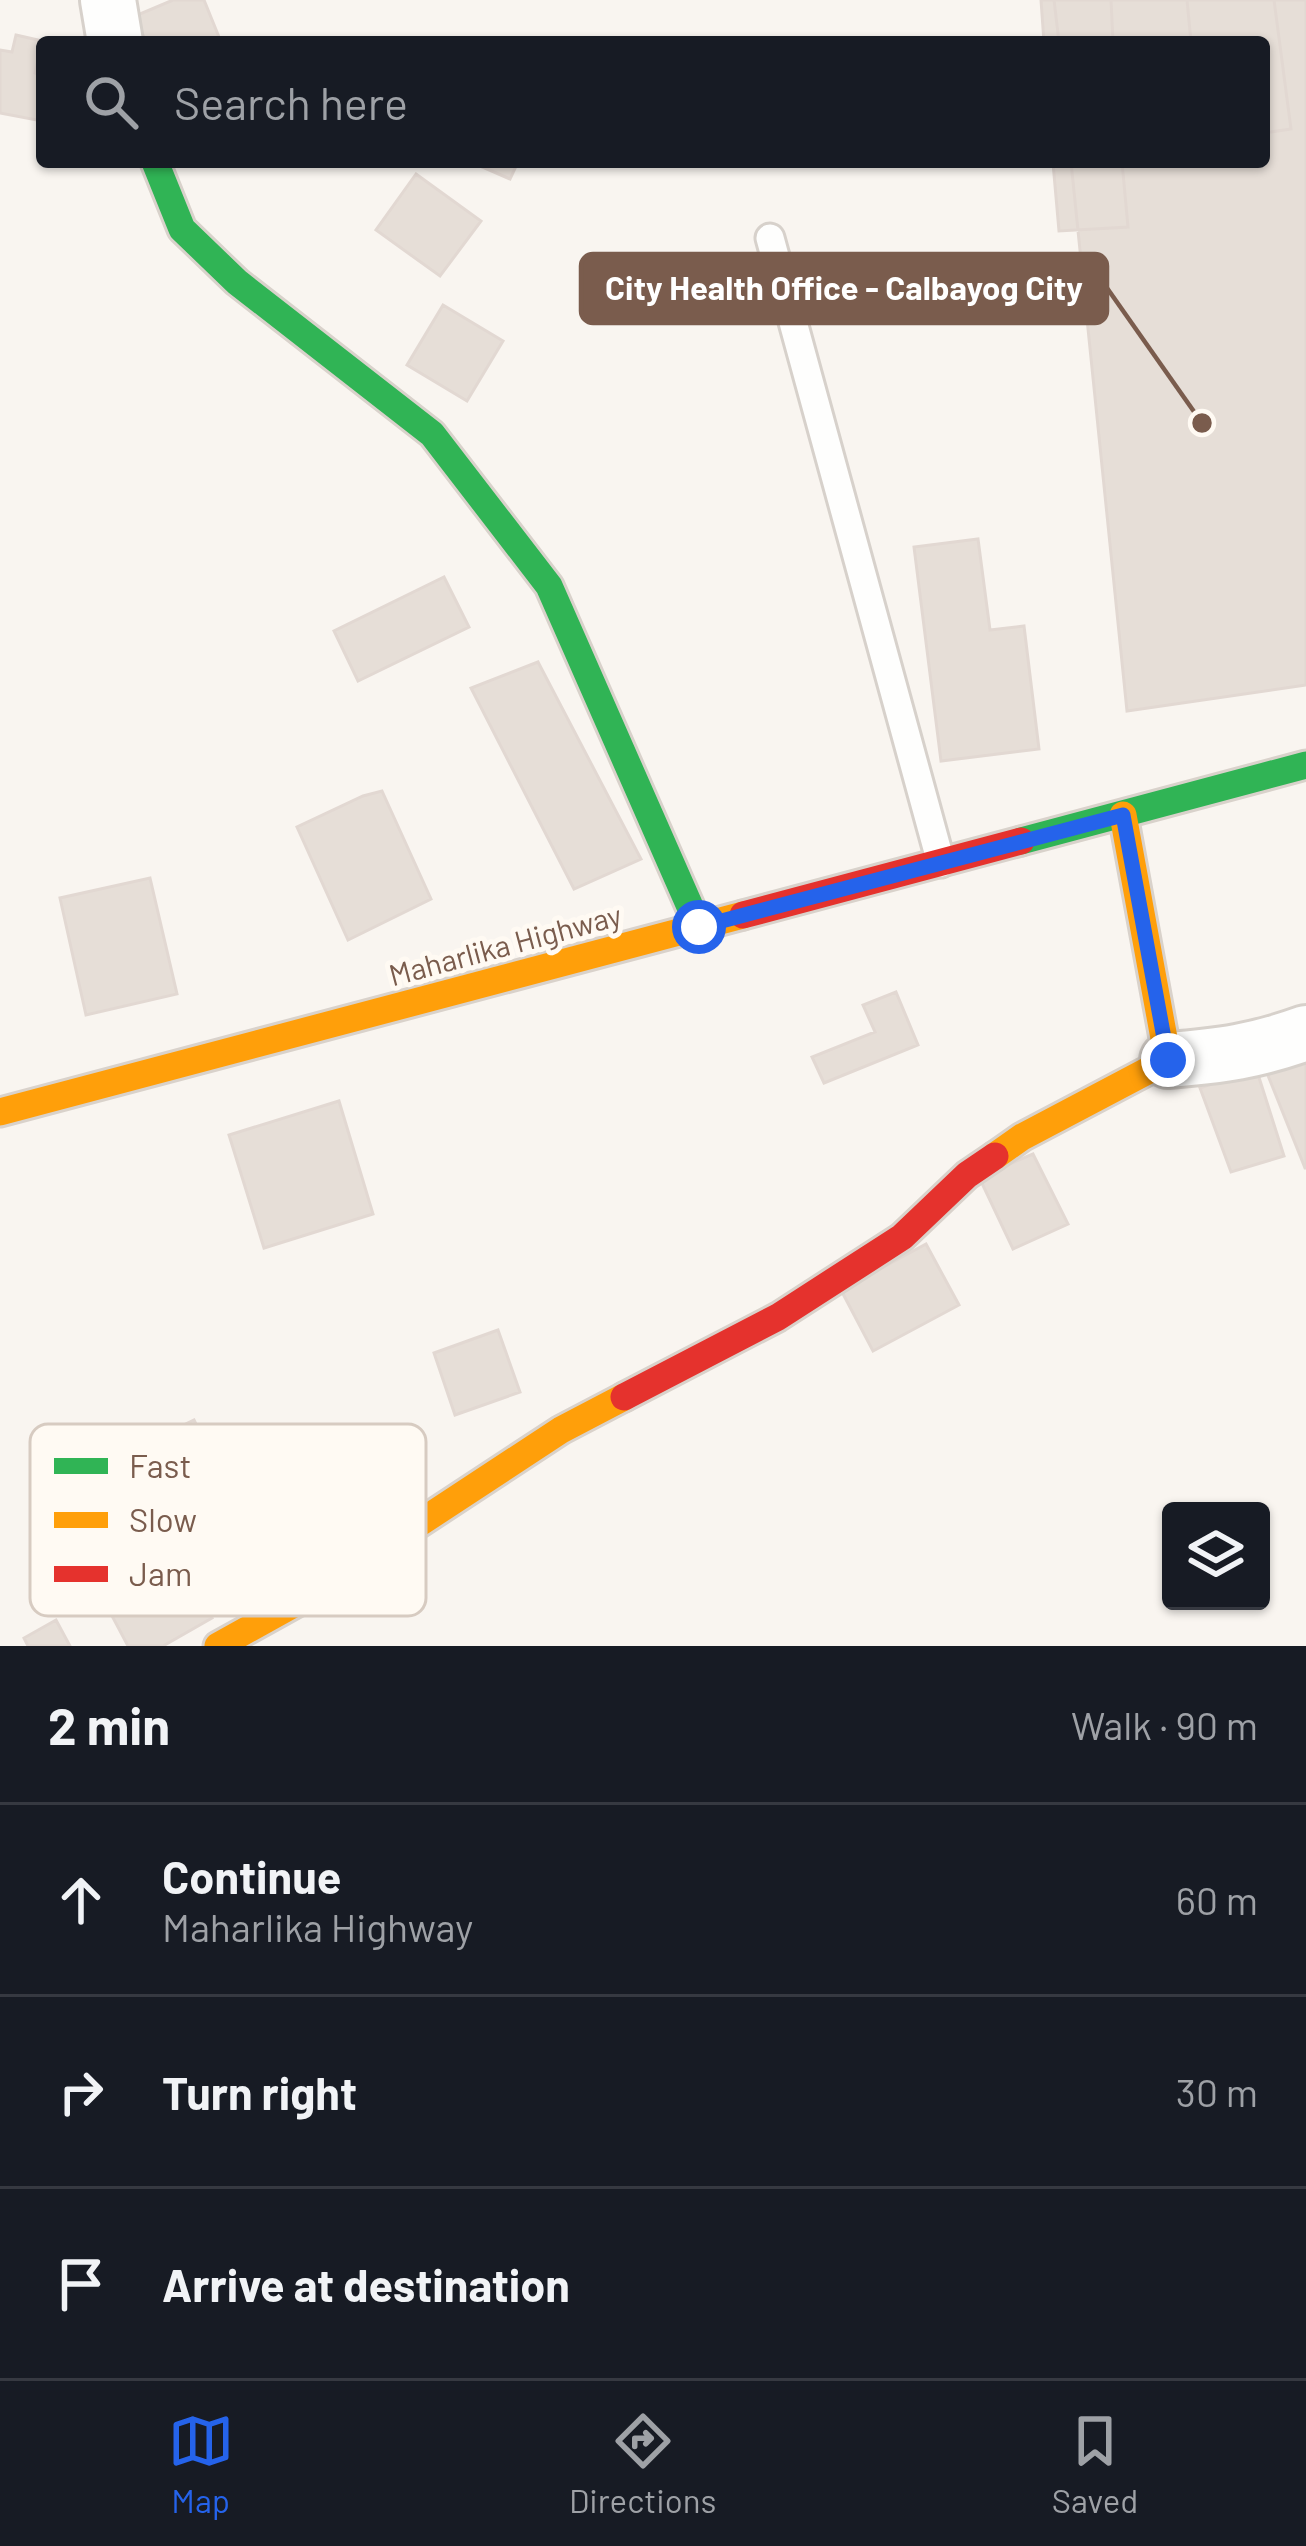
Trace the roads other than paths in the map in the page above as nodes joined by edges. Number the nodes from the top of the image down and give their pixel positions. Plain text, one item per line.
1 (109, 0) edge
2 (114, 36) edge
3 (157, 168) edge
4 (770, 238) dead end
5 (1306, 766) edge
6 (1123, 815) junction
7 (941, 863) junction
8 (699, 927) junction
9 (1306, 1033) edge
10 (1168, 1060) junction
11 (0, 1112) edge
12 (426, 1519) edge
13 (272, 1616) edge
14 (218, 1646) edge

1 - 2 street
3 - 8 street
4 - 7 lane
5 - 6 street, Maharlika Highway
6 - 7 street, Maharlika Highway
6 - 10 street
7 - 8 street, Maharlika Highway
8 - 11 street, Maharlika Highway
9 - 10 street
10 - 12 street
13 - 14 street

